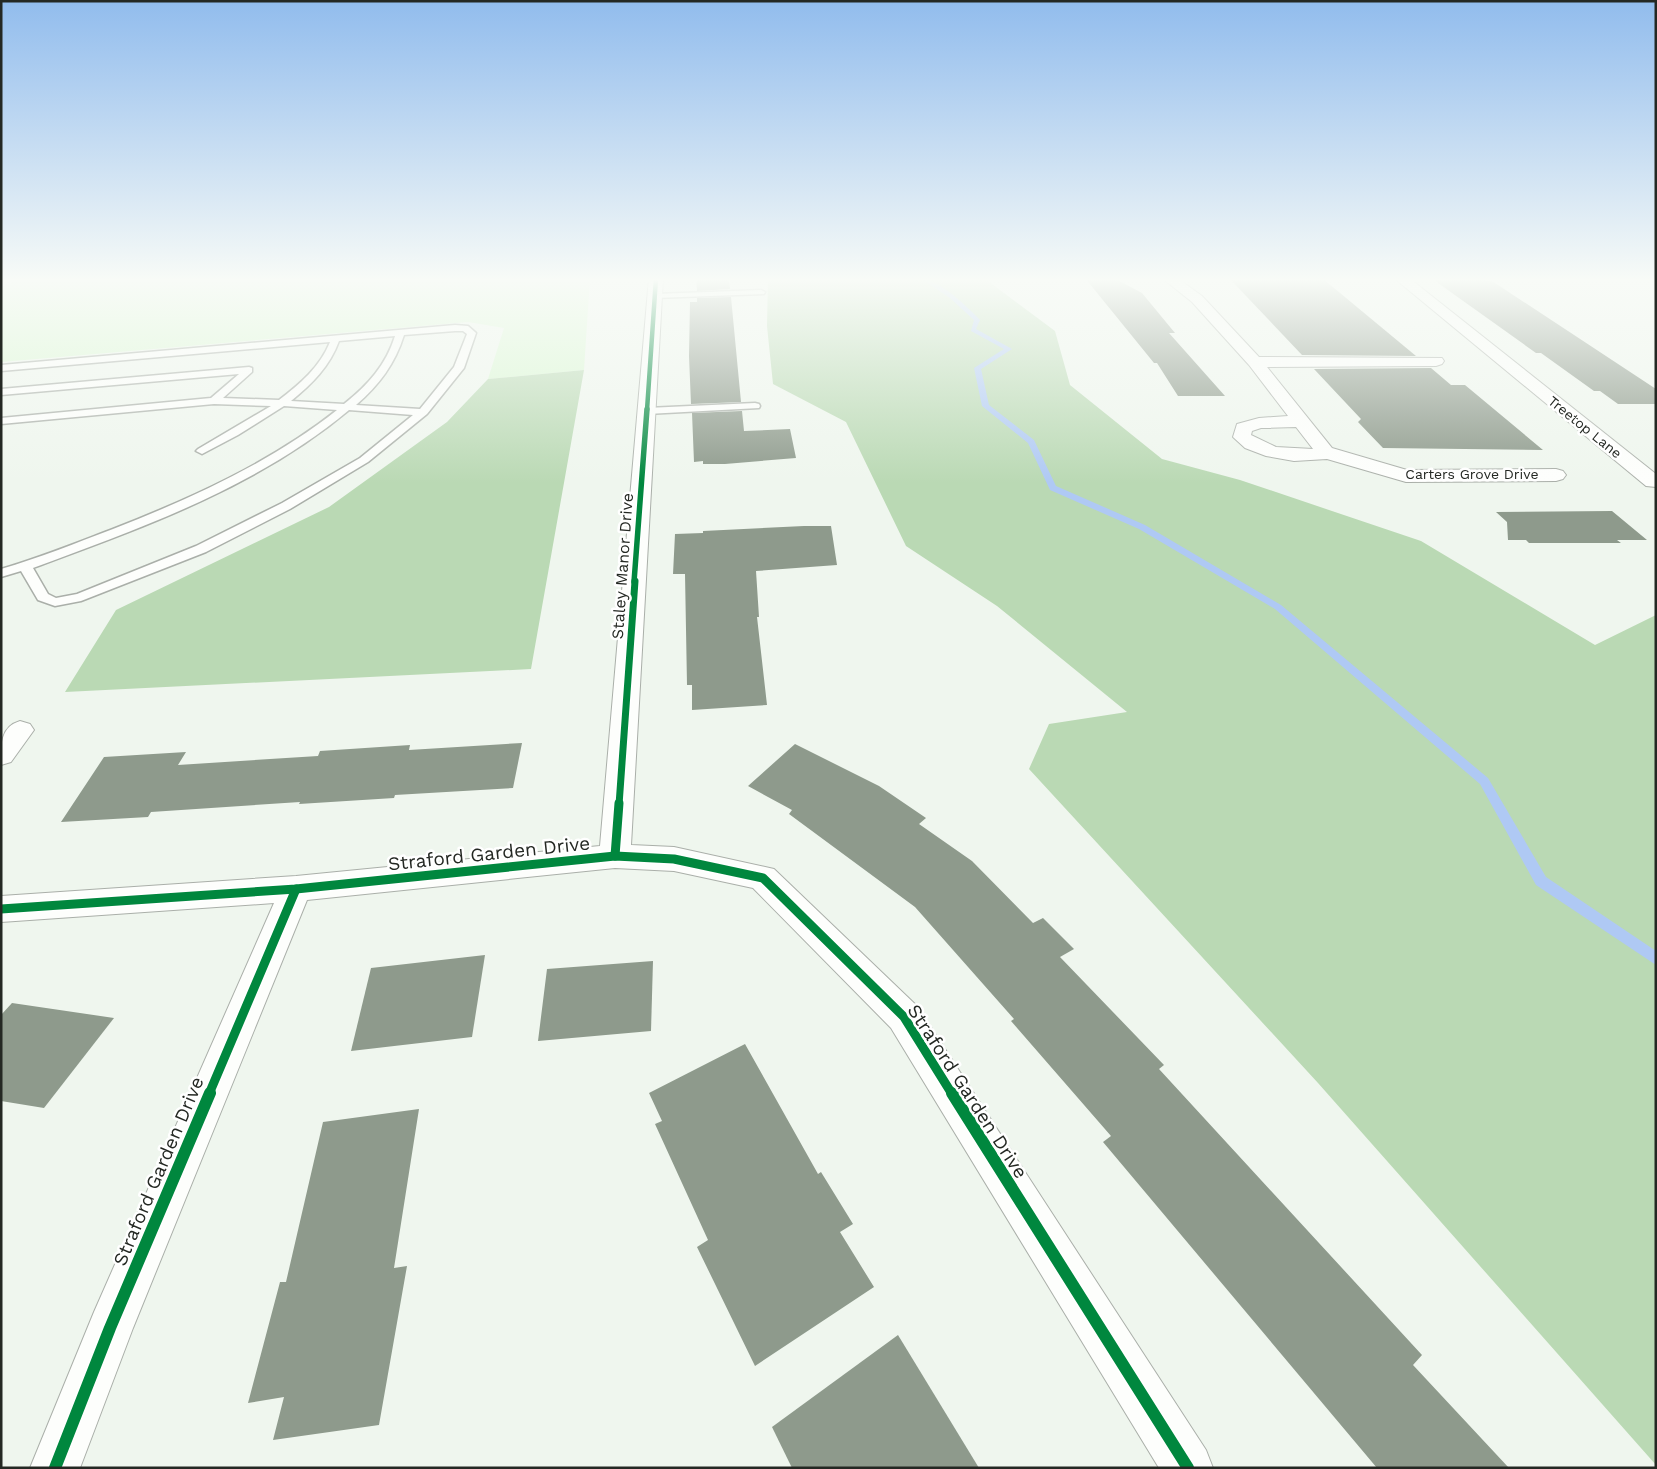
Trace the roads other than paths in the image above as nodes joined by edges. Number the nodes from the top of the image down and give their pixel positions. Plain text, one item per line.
1 (240, 347) edge
2 (266, 347) edge
3 (332, 347) edge
4 (396, 347) edge
5 (467, 347) edge
6 (652, 347) edge
7 (1241, 347) edge
8 (1486, 347) edge
9 (1436, 361) dead end
10 (1255, 362) junction
11 (254, 363) junction
12 (1, 368) edge
13 (1, 392) edge
14 (214, 402) junction
15 (280, 403) junction
16 (755, 406) dead end
17 (347, 407) junction
18 (647, 410) junction
19 (423, 412) junction
20 (1, 421) edge
21 (1302, 422) junction
22 (202, 451) dead end
23 (1328, 453) junction
24 (1556, 474) dead end
25 (1655, 483) edge
26 (25, 566) junction
27 (1, 573) edge
28 (20, 730) dead end
29 (1, 755) edge
30 (615, 856) junction
31 (296, 890) junction
32 (1, 909) edge
33 (55, 1468) edge
34 (1188, 1468) edge

1 - 12 lane
2 - 11 lane
3 - 15 lane
4 - 17 lane
5 - 19 lane
6 - 18 street, Staley Manor Drive
7 - 10 street
8 - 25 street, Treetop Lane
9 - 10 street
10 - 21 street
11 - 13 lane
11 - 14 lane
14 - 15 lane
14 - 20 lane
15 - 17 lane
15 - 22 lane
16 - 18 lane
17 - 19 lane
17 - 26 lane
18 - 30 street, Staley Manor Drive
19 - 26 lane
21 - 23 street
21 - 23 street
23 - 24 street, Carters Grove Drive
26 - 27 lane
28 - 29 street
30 - 31 street, Straford Garden Drive
30 - 34 street, Straford Garden Drive
31 - 32 street, Straford Garden Drive
31 - 33 street, Straford Garden Drive

